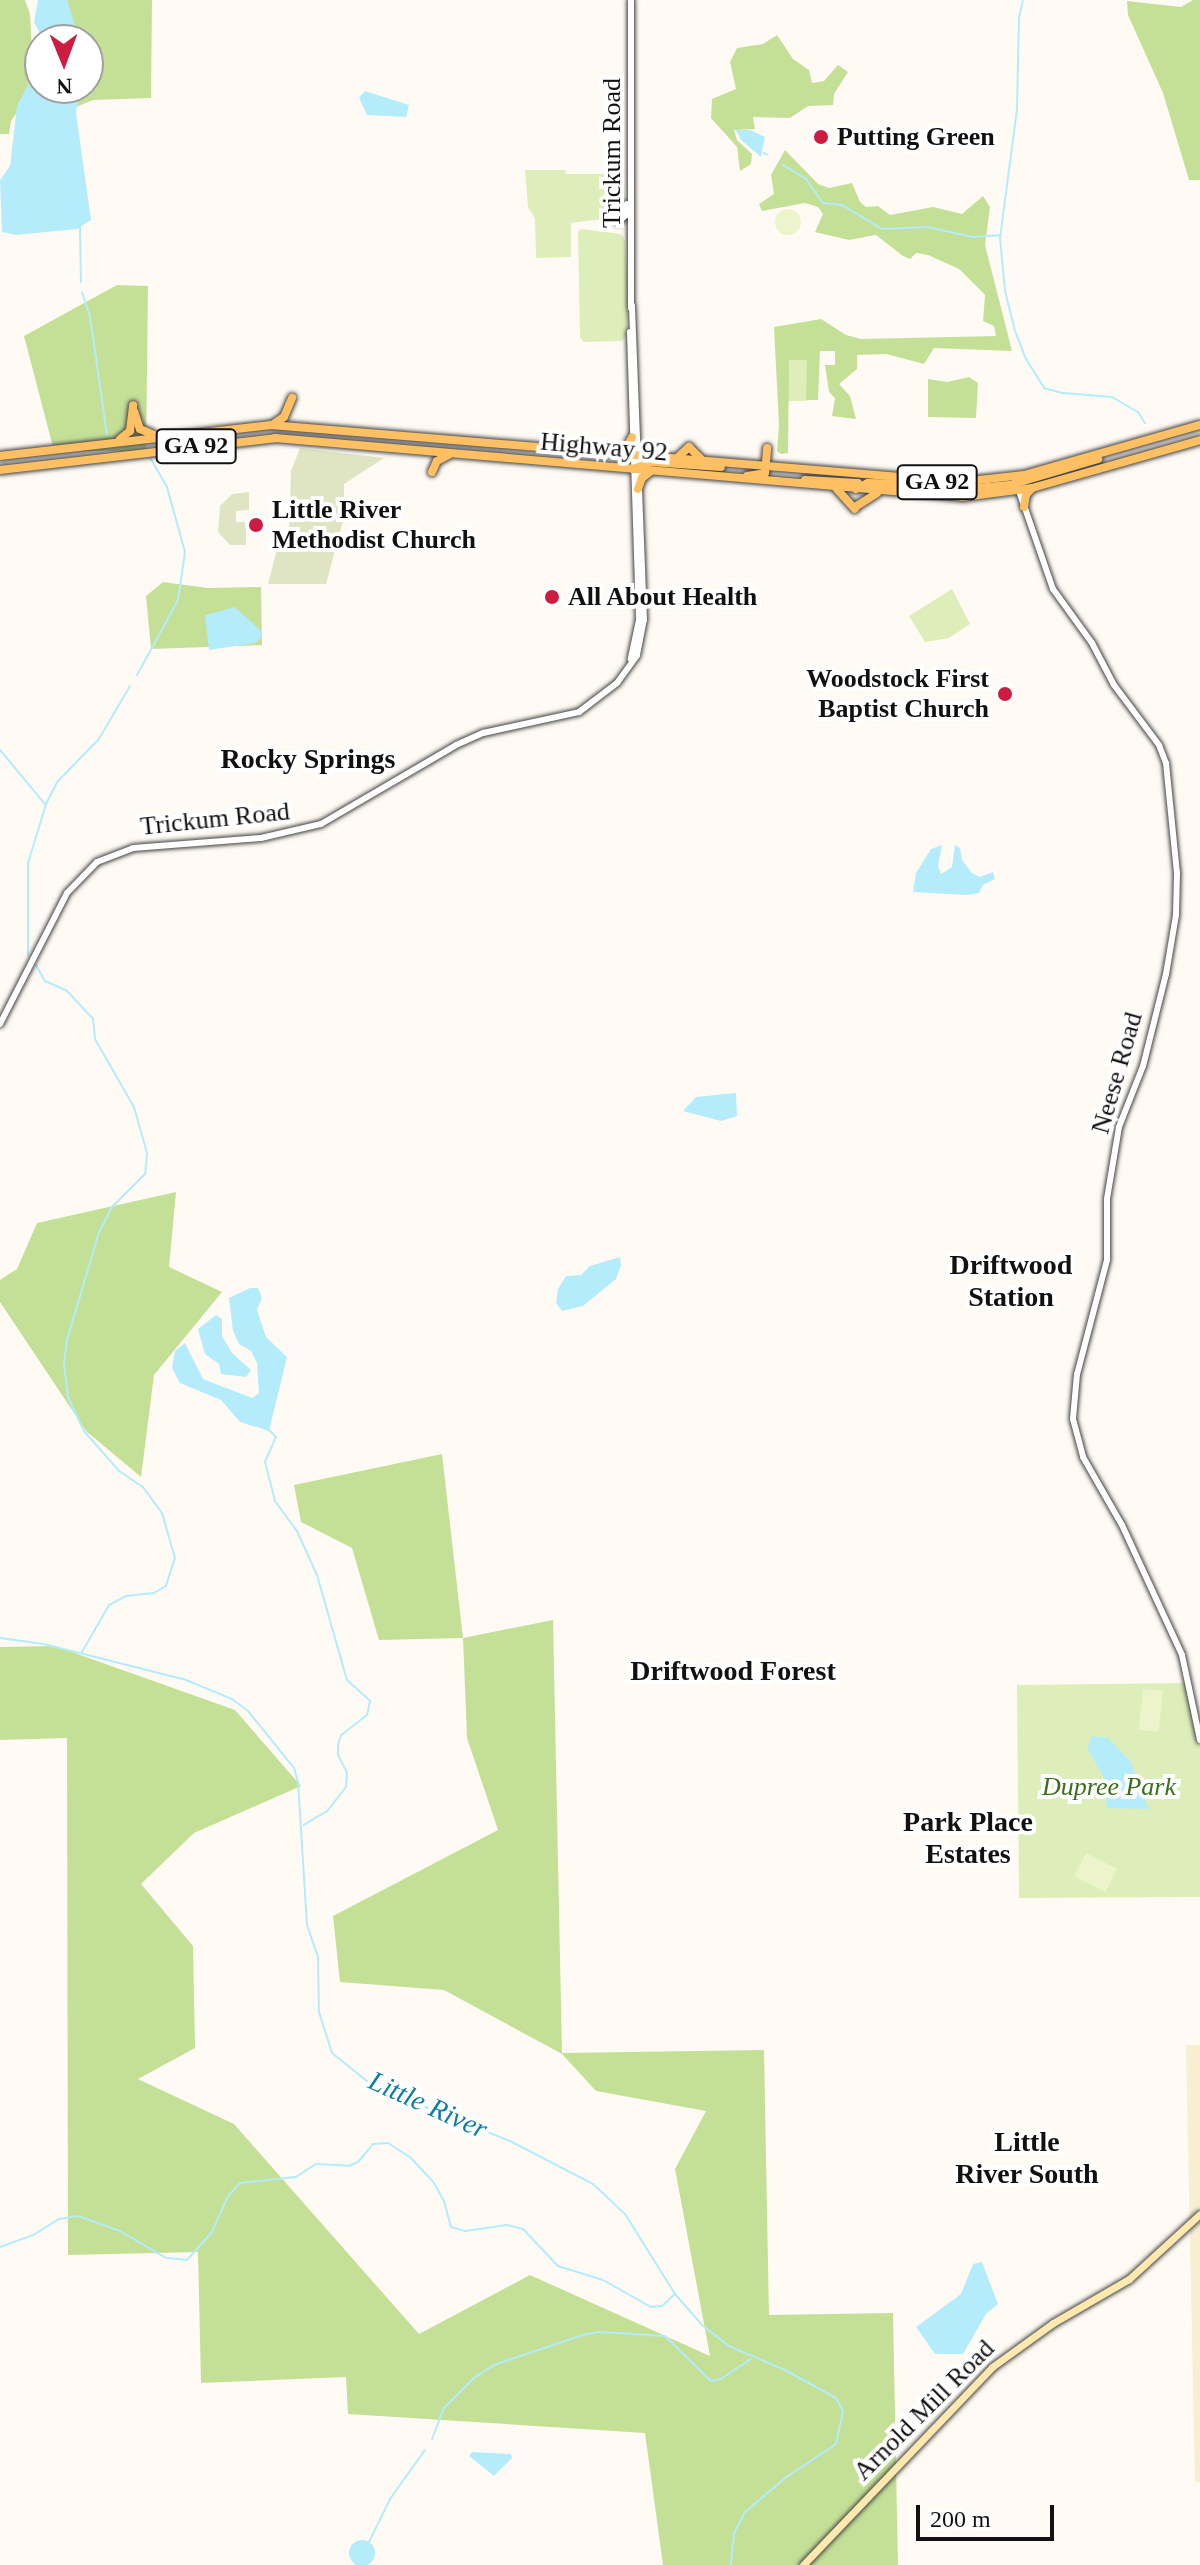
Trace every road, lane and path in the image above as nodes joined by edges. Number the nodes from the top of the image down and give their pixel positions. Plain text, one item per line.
1 (631, 0) edge
2 (631, 177) junction
3 (618, 222) dead end
4 (632, 305) junction
5 (292, 398) dead end
6 (271, 425) junction
7 (1200, 425) edge
8 (159, 436) junction
9 (632, 437) junction
10 (1200, 440) edge
11 (114, 441) junction
12 (419, 450) junction
13 (613, 453) junction
14 (451, 454) junction
15 (0, 456) edge
16 (638, 459) junction
17 (747, 465) junction
18 (767, 467) junction
19 (0, 470) edge
20 (651, 471) junction
21 (726, 478) junction
22 (935, 481) junction
23 (785, 483) junction
24 (1017, 484) junction
25 (857, 486) junction
26 (831, 487) junction
27 (1032, 488) junction
28 (638, 489) junction
29 (883, 492) junction
30 (1004, 493) junction
31 (920, 495) junction
32 (1023, 504) junction
33 (628, 667) junction
34 (0, 1024) edge
35 (1200, 1740) edge
36 (1200, 2214) edge
37 (803, 2565) edge

1 - 2 street, Trickum Road
2 - 3 street
2 - 4 street, Trickum Road
4 - 9 street, Trickum Road
4 - 16 street, Trickum Road
5 - 6 main road
6 - 8 main road, Highway 92 / GA 92
6 - 13 main road, Highway 92 / GA 92
7 - 24 main road
8 - 11 main road, Highway 92 / GA 92
8 - 11 main road
9 - 13 main road
9 - 16 street, Trickum Road
10 - 27 main road, Highway 92 / GA 92
11 - 15 main road, Highway 92 / GA 92
12 - 14 main road, Highway 92 / GA 92
12 - 14 main road
12 - 19 main road, Highway 92 / GA 92
13 - 16 main road, Highway 92 / GA 92
14 - 16 main road, Highway 92 / GA 92
16 - 17 main road
16 - 17 main road, Highway 92 / GA 92
16 - 20 main road, Highway 92 / GA 92
16 - 28 street, Trickum Road
16 - 33 street, Trickum Road
17 - 18 main road, Highway 92 / GA 92
17 - 18 main road
18 - 21 main road
18 - 22 main road, Highway 92 / GA 92
20 - 21 main road, Highway 92 / GA 92
20 - 28 main road
21 - 23 main road, Highway 92 / GA 92
22 - 24 main road, Highway 92 / GA 92
22 - 25 main road
23 - 25 main road
23 - 26 main road, Highway 92 / GA 92
24 - 27 main road, Highway 92 / GA 92
24 - 30 main road, Highway 92 / GA 92
24 - 31 main road
24 - 32 street, Neese Road
25 - 26 main road, Highway 92 / GA 92
25 - 29 main road, Highway 92 / GA 92
26 - 29 main road
27 - 32 main road
28 - 33 street, Trickum Road
29 - 31 main road, Highway 92 / GA 92
30 - 31 main road, Highway 92 / GA 92
30 - 32 main road
32 - 35 street, Neese Road
33 - 34 street, Trickum Road
36 - 37 main road, Arnold Mill Road

